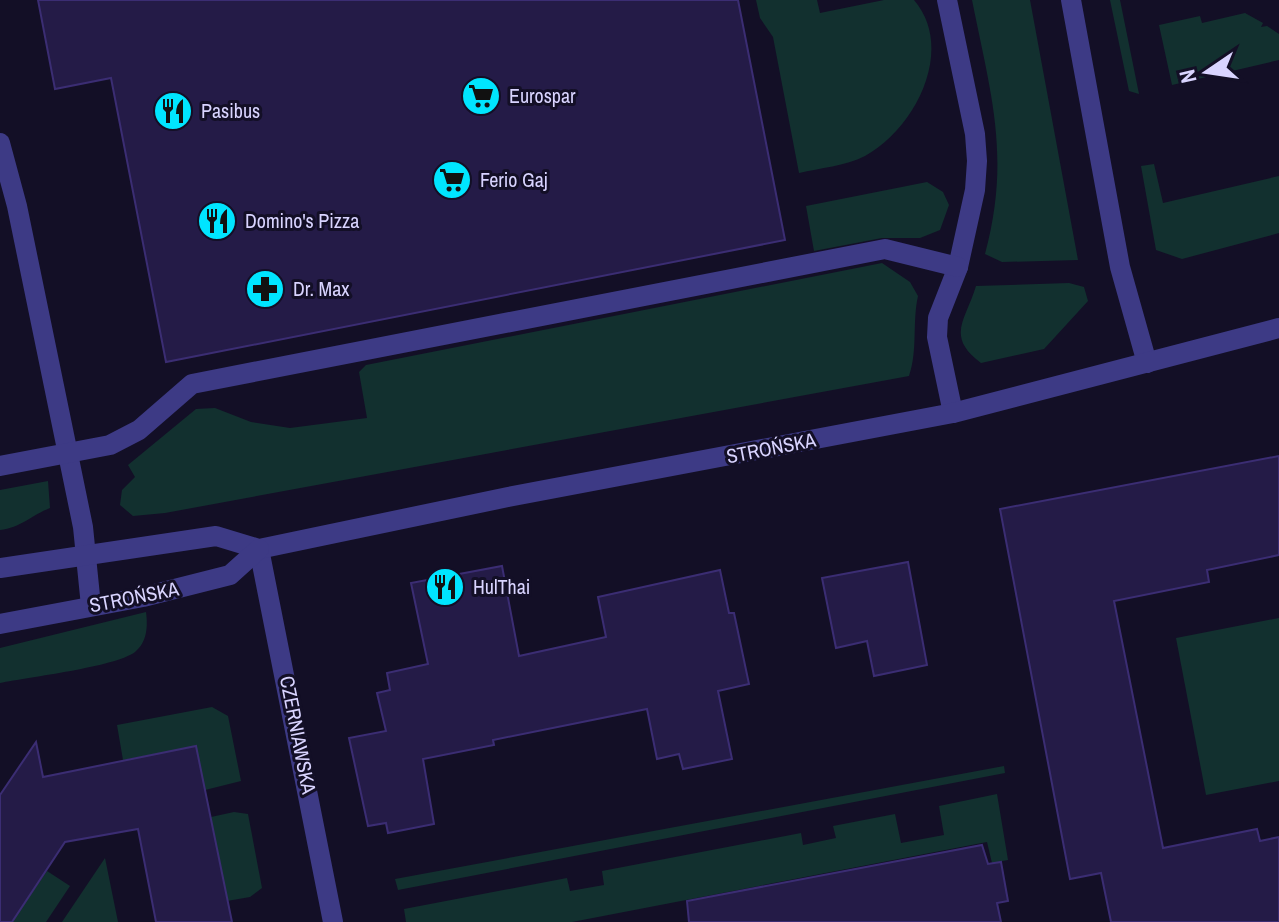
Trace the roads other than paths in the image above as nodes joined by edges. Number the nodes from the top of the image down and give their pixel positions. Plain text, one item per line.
1 (947, 0) edge
2 (1071, 0) edge
3 (0, 143) edge
4 (958, 267) junction
5 (1279, 328) edge
6 (1147, 363) junction
7 (953, 413) junction
8 (68, 455) junction
9 (0, 466) edge
10 (259, 549) junction
11 (86, 556) junction
12 (0, 568) edge
13 (91, 606) junction
14 (0, 624) edge
15 (333, 922) edge

1 - 4 street
2 - 6 street
3 - 8 street
4 - 7 street
4 - 8 street
5 - 6 street, STROŃSKA
6 - 7 street, STROŃSKA
7 - 10 street, STROŃSKA
8 - 9 street
8 - 11 street
10 - 11 street, STROŃSKA
10 - 13 street, STROŃSKA
10 - 15 street, CZERNIAWSKA
11 - 12 street, STROŃSKA
11 - 13 street
13 - 14 street, STROŃSKA

